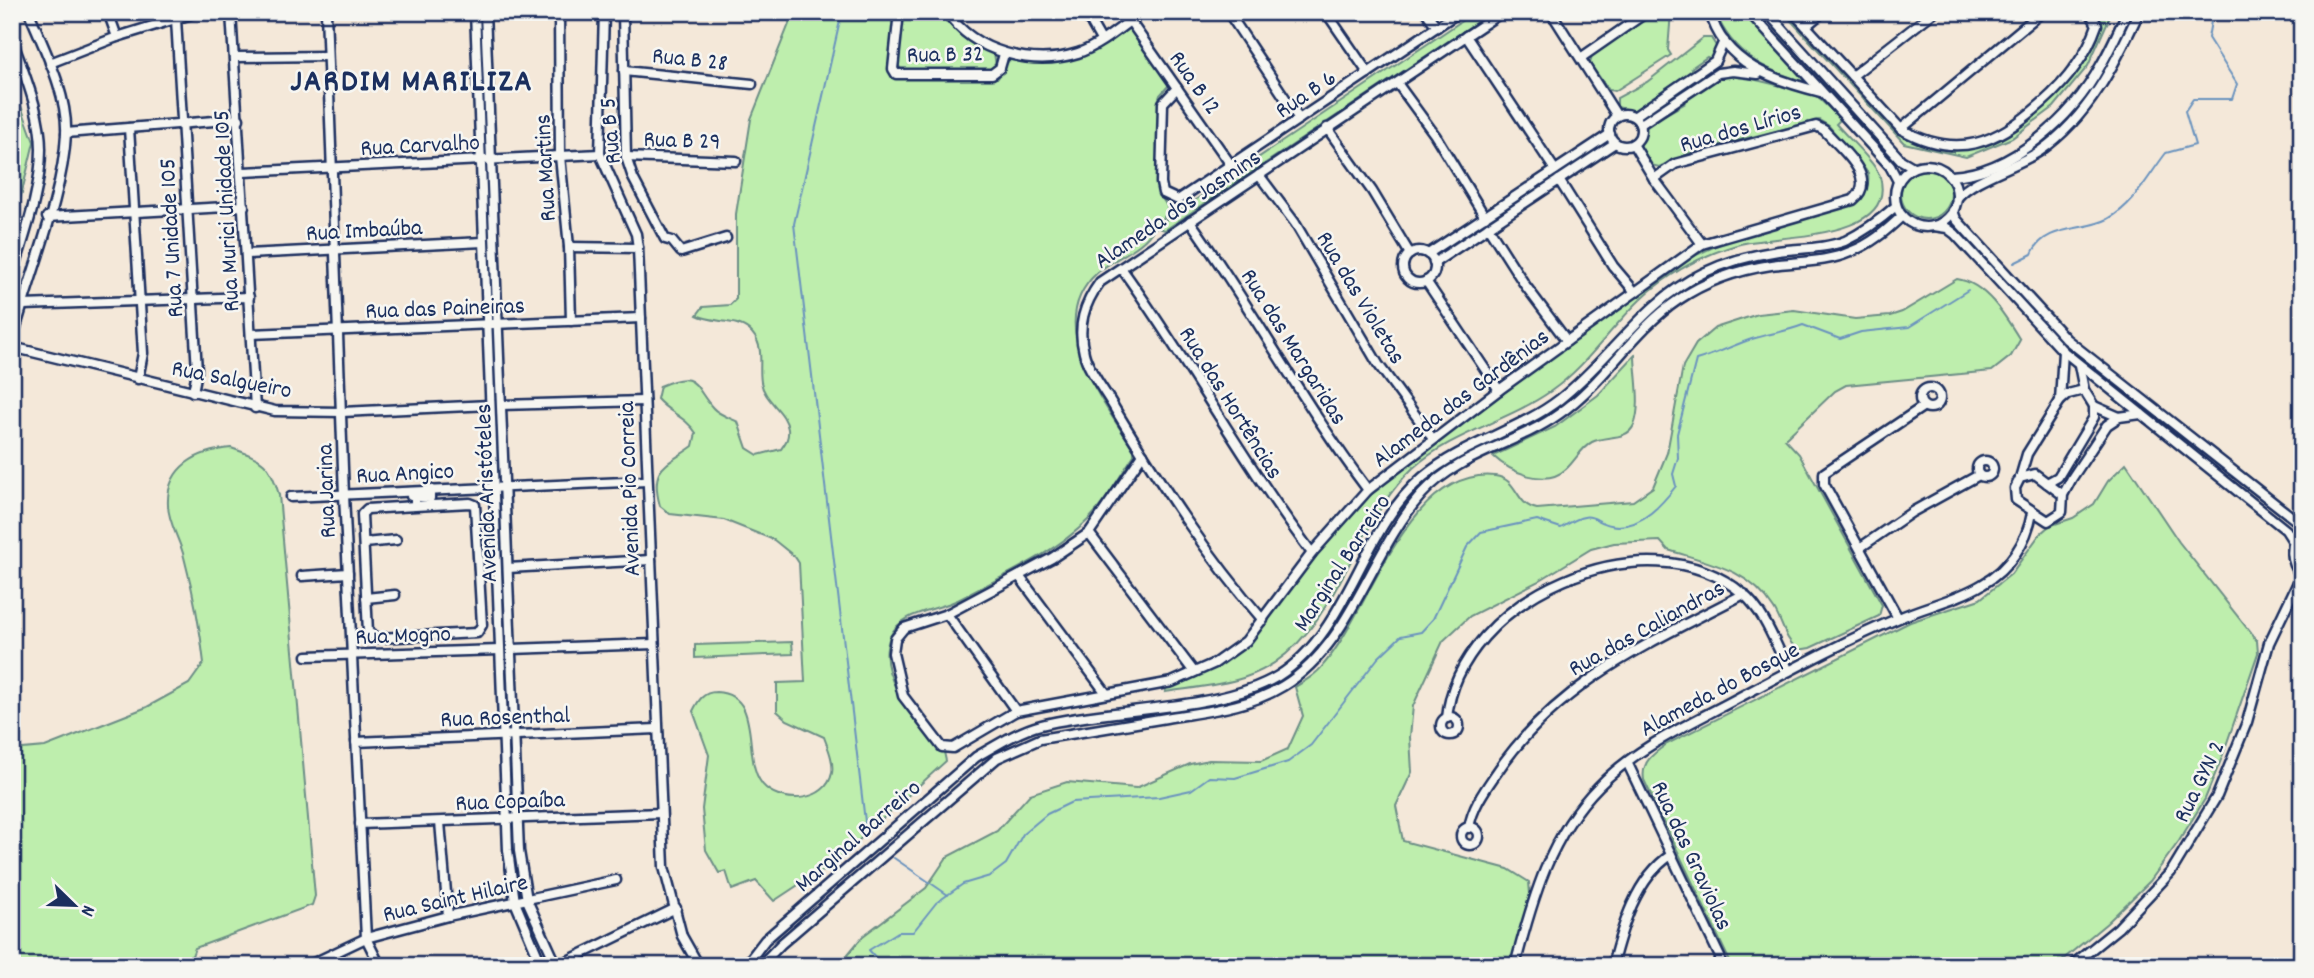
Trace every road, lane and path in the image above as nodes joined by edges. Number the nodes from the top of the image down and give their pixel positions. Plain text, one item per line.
1 (29, 12) edge
2 (108, 12) edge
3 (198, 12) edge
4 (231, 12) edge
5 (326, 12) edge
6 (475, 12) edge
7 (485, 12) edge
8 (559, 12) edge
9 (604, 12) edge
10 (623, 12) edge
11 (899, 12) edge
12 (947, 12) edge
13 (1085, 12) edge
14 (1142, 12) edge
15 (1228, 12) edge
16 (1326, 12) edge
17 (1426, 12) edge
18 (1459, 12) edge
19 (1502, 12) edge
20 (1551, 12) edge
21 (1647, 12) edge
22 (1710, 12) edge
23 (1749, 12) edge
24 (1767, 12) edge
25 (1793, 12) edge
26 (1824, 12) edge
27 (1934, 12) edge
28 (2042, 12) edge
29 (2090, 12) edge
30 (2127, 12) edge
31 (2139, 12) edge
32 (170, 17) edge
33 (1130, 21) junction
34 (1806, 26) junction
35 (1437, 27) junction
36 (1466, 36) junction
37 (117, 37) junction
38 (12, 39) edge
39 (1101, 40) junction
40 (1724, 41) junction
41 (1004, 54) junction
42 (327, 56) junction
43 (235, 57) junction
44 (1582, 57) junction
45 (50, 63) junction
46 (624, 71) junction
47 (1368, 73) junction
48 (1763, 75) junction
49 (1852, 76) junction
50 (1701, 78) junction
51 (1397, 83) junction
52 (752, 84) dead end
53 (1177, 88) junction
54 (1822, 93) junction
55 (1671, 98) junction
56 (1617, 116) junction
57 (1635, 116) junction
58 (239, 119) junction
59 (1299, 119) junction
60 (182, 122) junction
61 (1641, 124) junction
62 (129, 128) junction
63 (1327, 128) junction
64 (1901, 129) junction
65 (66, 133) junction
66 (1610, 134) junction
67 (1615, 143) junction
68 (1633, 144) junction
69 (600, 153) junction
70 (560, 156) junction
71 (626, 157) junction
72 (480, 158) junction
73 (491, 159) junction
74 (736, 161) dead end
75 (1231, 165) junction
76 (1913, 167) junction
77 (332, 168) junction
78 (1555, 170) junction
79 (243, 172) junction
80 (1862, 174) joint
81 (1259, 176) junction
82 (1951, 176) junction
83 (1654, 179) junction
84 (1559, 180) junction
85 (1898, 181) junction
86 (1957, 198) junction
87 (244, 206) junction
88 (1896, 206) junction
89 (188, 209) junction
90 (1953, 211) junction
91 (134, 214) junction
92 (1902, 216) junction
93 (47, 217) junction
94 (1485, 217) junction
95 (1191, 221) junction
96 (1934, 226) junction
97 (1489, 227) junction
98 (726, 238) dead end
99 (484, 242) junction
100 (1702, 244) junction
101 (569, 247) junction
102 (638, 248) junction
103 (335, 250) junction
104 (247, 254) junction
105 (1410, 254) junction
106 (1428, 254) junction
107 (1434, 262) junction
108 (1122, 269) junction
109 (12, 277) edge
110 (1426, 281) junction
111 (1635, 292) junction
112 (249, 297) junction
113 (193, 299) junction
114 (139, 301) junction
115 (23, 305) junction
116 (641, 318) junction
117 (571, 321) junction
118 (487, 324) junction
119 (497, 324) junction
120 (14, 328) edge
121 (338, 330) junction
122 (251, 334) junction
123 (1567, 341) junction
124 (12, 344) edge
125 (2063, 351) junction
126 (2079, 365) junction
127 (138, 379) junction
128 (1499, 390) junction
129 (2084, 390) junction
130 (193, 392) junction
131 (644, 401) junction
132 (2060, 401) junction
133 (490, 405) junction
134 (501, 405) junction
135 (1924, 406) dead end
136 (2094, 406) junction
137 (255, 408) junction
138 (342, 412) junction
139 (2141, 414) junction
140 (2119, 416) junction
141 (2084, 437) junction
142 (1433, 439) junction
143 (2095, 443) junction
144 (1143, 454) junction
145 (2027, 454) junction
146 (2035, 474) junction
147 (1979, 475) dead end
148 (2020, 478) junction
149 (648, 481) junction
150 (2047, 483) junction
151 (493, 486) junction
152 (504, 486) junction
153 (1368, 490) junction
154 (402, 491) junction
155 (344, 495) junction
156 (2063, 495) junction
157 (291, 497) dead end
158 (430, 498) junction
159 (415, 503) junction
160 (2032, 513) junction
161 (2042, 519) junction
162 (2302, 527) edge
163 (2029, 531) junction
164 (1089, 533) junction
165 (396, 540) dead end
166 (2293, 541) junction
167 (363, 543) junction
168 (1861, 547) junction
169 (1312, 553) junction
170 (650, 560) junction
171 (508, 568) junction
172 (348, 573) junction
173 (302, 576) dead end
174 (1018, 576) junction
175 (2301, 576) edge
176 (1744, 594) junction
177 (395, 595) dead end
178 (366, 598) junction
179 (947, 614) junction
180 (1898, 618) junction
181 (1263, 620) junction
182 (654, 644) junction
183 (511, 649) junction
184 (500, 650) junction
185 (352, 654) junction
186 (307, 656) dead end
187 (1789, 671) junction
188 (1194, 672) junction
189 (1107, 693) junction
190 (1016, 712) junction
191 (1447, 718) dead end
192 (657, 729) junction
193 (514, 735) junction
194 (503, 736) junction
195 (356, 742) junction
196 (1627, 762) junction
197 (661, 813) junction
198 (518, 819) junction
199 (506, 820) junction
200 (440, 822) junction
201 (360, 824) junction
202 (1469, 828) dead end
203 (1671, 855) junction
204 (616, 880) dead end
205 (527, 900) junction
206 (515, 902) junction
207 (676, 908) junction
208 (447, 916) junction
209 (366, 938) junction
210 (307, 966) edge
211 (380, 966) edge
212 (542, 966) edge
213 (557, 966) edge
214 (699, 966) edge
215 (745, 966) edge
216 (760, 966) edge
217 (1515, 966) edge
218 (1612, 966) edge
219 (1720, 966) edge
220 (2071, 966) edge

1 - 45 street
2 - 37 street
3 - 32 street
4 - 43 street, Rua Murici Unidade 105
5 - 42 street, Rua Jarina
6 - 72 street, Avenida Aristóteles
7 - 73 street, Avenida Aristóteles
8 - 70 street, Rua Martins
9 - 69 street, Avenida Pio Correia
10 - 46 street, Rua B 5
11 - 41 street, Rua B 32
12 - 41 street
13 - 39 street
14 - 33 street
15 - 59 street
16 - 47 street
17 - 35 street
18 - 35 street, Rua B 6
19 - 36 street, Alameda dos Jasmins
20 - 44 street
21 - 44 street
22 - 40 street
23 - 54 street
24 - 76 street
25 - 34 street
26 - 34 street
27 - 49 street
28 - 64 street
29 - 64 street
30 - 82 street
31 - 86 street
32 - 37 street
32 - 60 street, Rua 7 Unidade 105
33 - 39 street
33 - 53 street, Rua B 12
34 - 49 street
35 - 47 street, Rua B 6
36 - 51 street, Alameda dos Jasmins
36 - 78 street
37 - 45 street
38 - 109 street
39 - 41 street
40 - 48 street
40 - 50 street
42 - 43 street
42 - 77 street, Rua Jarina
43 - 58 street, Rua Murici Unidade 105
44 - 56 street
45 - 65 street
46 - 52 street, Rua B 28
46 - 71 street, Rua B 5
47 - 59 street, Rua B 6
48 - 50 street
48 - 54 street
49 - 64 street
50 - 55 street
51 - 63 street, Alameda dos Jasmins
51 - 94 street
53 - 75 street, Rua B 12
53 - 75 street, Rua B 6
54 - 85 street
55 - 57 street
55 - 61 street
56 - 57 street
56 - 66 street
57 - 61 street
58 - 60 street
58 - 79 street, Rua Murici Unidade 105
59 - 75 street, Rua B 6
60 - 62 street
60 - 89 street, Rua 7 Unidade 105
61 - 68 street
62 - 65 street
62 - 91 street
63 - 81 street, Alameda dos Jasmins
63 - 105 street
65 - 93 street
66 - 67 street
66 - 78 street
67 - 68 street
67 - 84 street
68 - 83 street
69 - 70 street, Rua Carvalho
69 - 102 street, Avenida Pio Correia
70 - 73 street, Rua Carvalho
70 - 101 street, Rua Martins
71 - 74 street, Rua B 29
71 - 98 street, Rua B 5
72 - 73 street, Rua Carvalho
72 - 77 street, Rua Carvalho
72 - 99 street, Avenida Aristóteles
73 - 119 street, Avenida Aristóteles
76 - 82 street
76 - 85 street
77 - 79 street, Rua Carvalho
77 - 103 street, Rua Jarina
78 - 94 street
79 - 87 street, Rua Murici Unidade 105
80 - 83 street, Rua dos Lírios
80 - 100 street, Alameda das Gardênias
81 - 95 street, Alameda dos Jasmins
81 - 142 street, Rua das Violetas
82 - 86 street
83 - 100 street
84 - 97 street
84 - 111 street
85 - 88 street
86 - 90 street
87 - 89 street
87 - 104 street, Rua Murici Unidade 105
88 - 92 street
88 - 215 street, Marginal Barreiro
89 - 91 street
89 - 113 street, Rua 7 Unidade 105
90 - 96 street
90 - 162 street
91 - 93 street
91 - 114 street
92 - 96 street
92 - 216 street, Marginal Barreiro
93 - 115 street
94 - 106 street
95 - 108 street, Alameda dos Jasmins
95 - 153 street, Rua das Margaridas
96 - 125 street
97 - 107 street
97 - 123 street
99 - 103 street, Rua Imbaúba
99 - 118 street, Avenida Aristóteles
100 - 111 street, Alameda das Gardênias
101 - 102 street
101 - 117 street, Rua Martins
102 - 116 street, Avenida Pio Correia
103 - 104 street, Rua Imbaúba
103 - 121 street, Rua Jarina
104 - 112 street, Rua Murici Unidade 105
105 - 106 street
105 - 110 street
106 - 107 street
107 - 110 street
108 - 144 street, Alameda dos Jasmins
108 - 169 street, Rua das Hortências
110 - 128 street
111 - 123 street, Alameda das Gardênias
112 - 113 street
112 - 122 street, Rua Murici Unidade 105
113 - 114 street
113 - 130 street, Rua 7 Unidade 105
114 - 115 street
114 - 127 street
115 - 120 street
116 - 117 street, Rua das Paineiras
116 - 131 street, Avenida Pio Correia
117 - 119 street, Rua das Paineiras
118 - 119 street, Rua das Paineiras
118 - 121 street, Rua das Paineiras
118 - 133 street, Avenida Aristóteles
119 - 134 street, Avenida Aristóteles
120 - 124 street
121 - 122 street, Rua das Paineiras
121 - 138 street, Rua Jarina
122 - 137 street, Rua Murici Unidade 105
123 - 128 street, Alameda das Gardênias
124 - 127 street, Rua Salgueiro
125 - 126 street
125 - 132 street
126 - 129 street
126 - 139 street
127 - 130 street, Rua Salgueiro
128 - 142 street, Alameda das Gardênias
129 - 132 street
129 - 136 street
130 - 137 street, Rua Salgueiro
131 - 134 street
131 - 149 street, Avenida Pio Correia
132 - 145 street
133 - 138 street, Rua Salgueiro
133 - 151 street, Avenida Aristóteles
134 - 152 street, Avenida Aristóteles
135 - 168 street
136 - 140 street
136 - 141 street
137 - 138 street, Rua Salgueiro
138 - 155 street, Rua Jarina
139 - 140 street
139 - 166 street
140 - 143 street
141 - 143 street
141 - 150 street
142 - 153 street, Alameda das Gardênias
143 - 156 street
144 - 164 street
144 - 181 street, Alameda dos Jasmins
145 - 146 street
145 - 148 street
146 - 148 street
146 - 150 street
147 - 168 street
148 - 160 street
149 - 152 street, Rua Angico
149 - 170 street, Avenida Pio Correia
150 - 156 street
151 - 152 street, Rua Angico
151 - 158 street, Rua Angico
151 - 184 street, Avenida Aristóteles
152 - 171 street, Avenida Aristóteles
153 - 169 street, Alameda das Gardênias
154 - 155 street, Rua Angico
154 - 158 street, Rua Angico
154 - 159 street
155 - 157 street, Rua Angico
155 - 172 street, Rua Jarina
156 - 161 street
158 - 159 street
158 - 178 street
159 - 167 street
160 - 161 street
160 - 163 street, Alameda do Bosque
161 - 163 street, Alameda do Bosque
162 - 166 street
163 - 180 street, Alameda do Bosque
164 - 174 street
164 - 188 street
165 - 167 street
166 - 175 street
167 - 178 street
168 - 180 street
169 - 181 street, Alameda das Gardênias
170 - 171 street
170 - 182 street, Avenida Pio Correia
171 - 183 street, Avenida Aristóteles
172 - 173 street
172 - 185 street, Rua Jarina
174 - 179 street
174 - 189 street
175 - 220 street, Rua GYN 2
176 - 187 street
176 - 191 street
176 - 202 street, Rua das Caliandras
177 - 178 street
179 - 190 street
179 - 190 street, Alameda das Gardênias
180 - 187 street, Alameda do Bosque
181 - 188 street, Alameda das Gardênias
182 - 183 street
182 - 192 street, Avenida Pio Correia
183 - 193 street, Avenida Aristóteles
184 - 185 street, Rua Mogno
184 - 194 street, Avenida Aristóteles
185 - 186 street, Rua Mogno
185 - 195 street, Rua Jarina
187 - 196 street, Alameda do Bosque
188 - 189 street, Alameda das Gardênias
189 - 190 street, Alameda das Gardênias
192 - 193 street, Rua Rosenthal
192 - 197 street, Avenida Pio Correia
193 - 194 street, Rua Rosenthal
193 - 198 street, Avenida Aristóteles
194 - 195 street, Rua Rosenthal
194 - 199 street, Avenida Aristóteles
195 - 201 street, Rua Jarina
196 - 203 street, Rua das Graviolas
196 - 217 street, Alameda do Bosque
197 - 198 street, Rua Copaíba
197 - 207 street, Avenida Pio Correia
198 - 199 street, Rua Copaíba
198 - 205 street, Avenida Aristóteles
199 - 200 street, Rua Copaíba
199 - 206 street, Avenida Aristóteles
200 - 201 street, Rua Copaíba
200 - 208 street
201 - 209 street, Rua Jarina
203 - 218 street
203 - 219 street, Rua das Graviolas
204 - 205 street, Rua Saint Hilaire
205 - 206 street, Rua Saint Hilaire
205 - 213 street, Avenida Aristóteles
206 - 208 street, Rua Saint Hilaire
206 - 212 street, Avenida Aristóteles
207 - 213 street
207 - 214 street, Avenida Pio Correia
208 - 209 street, Rua Saint Hilaire
209 - 210 street, Rua Saint Hilaire
209 - 211 street, Rua Jarina

